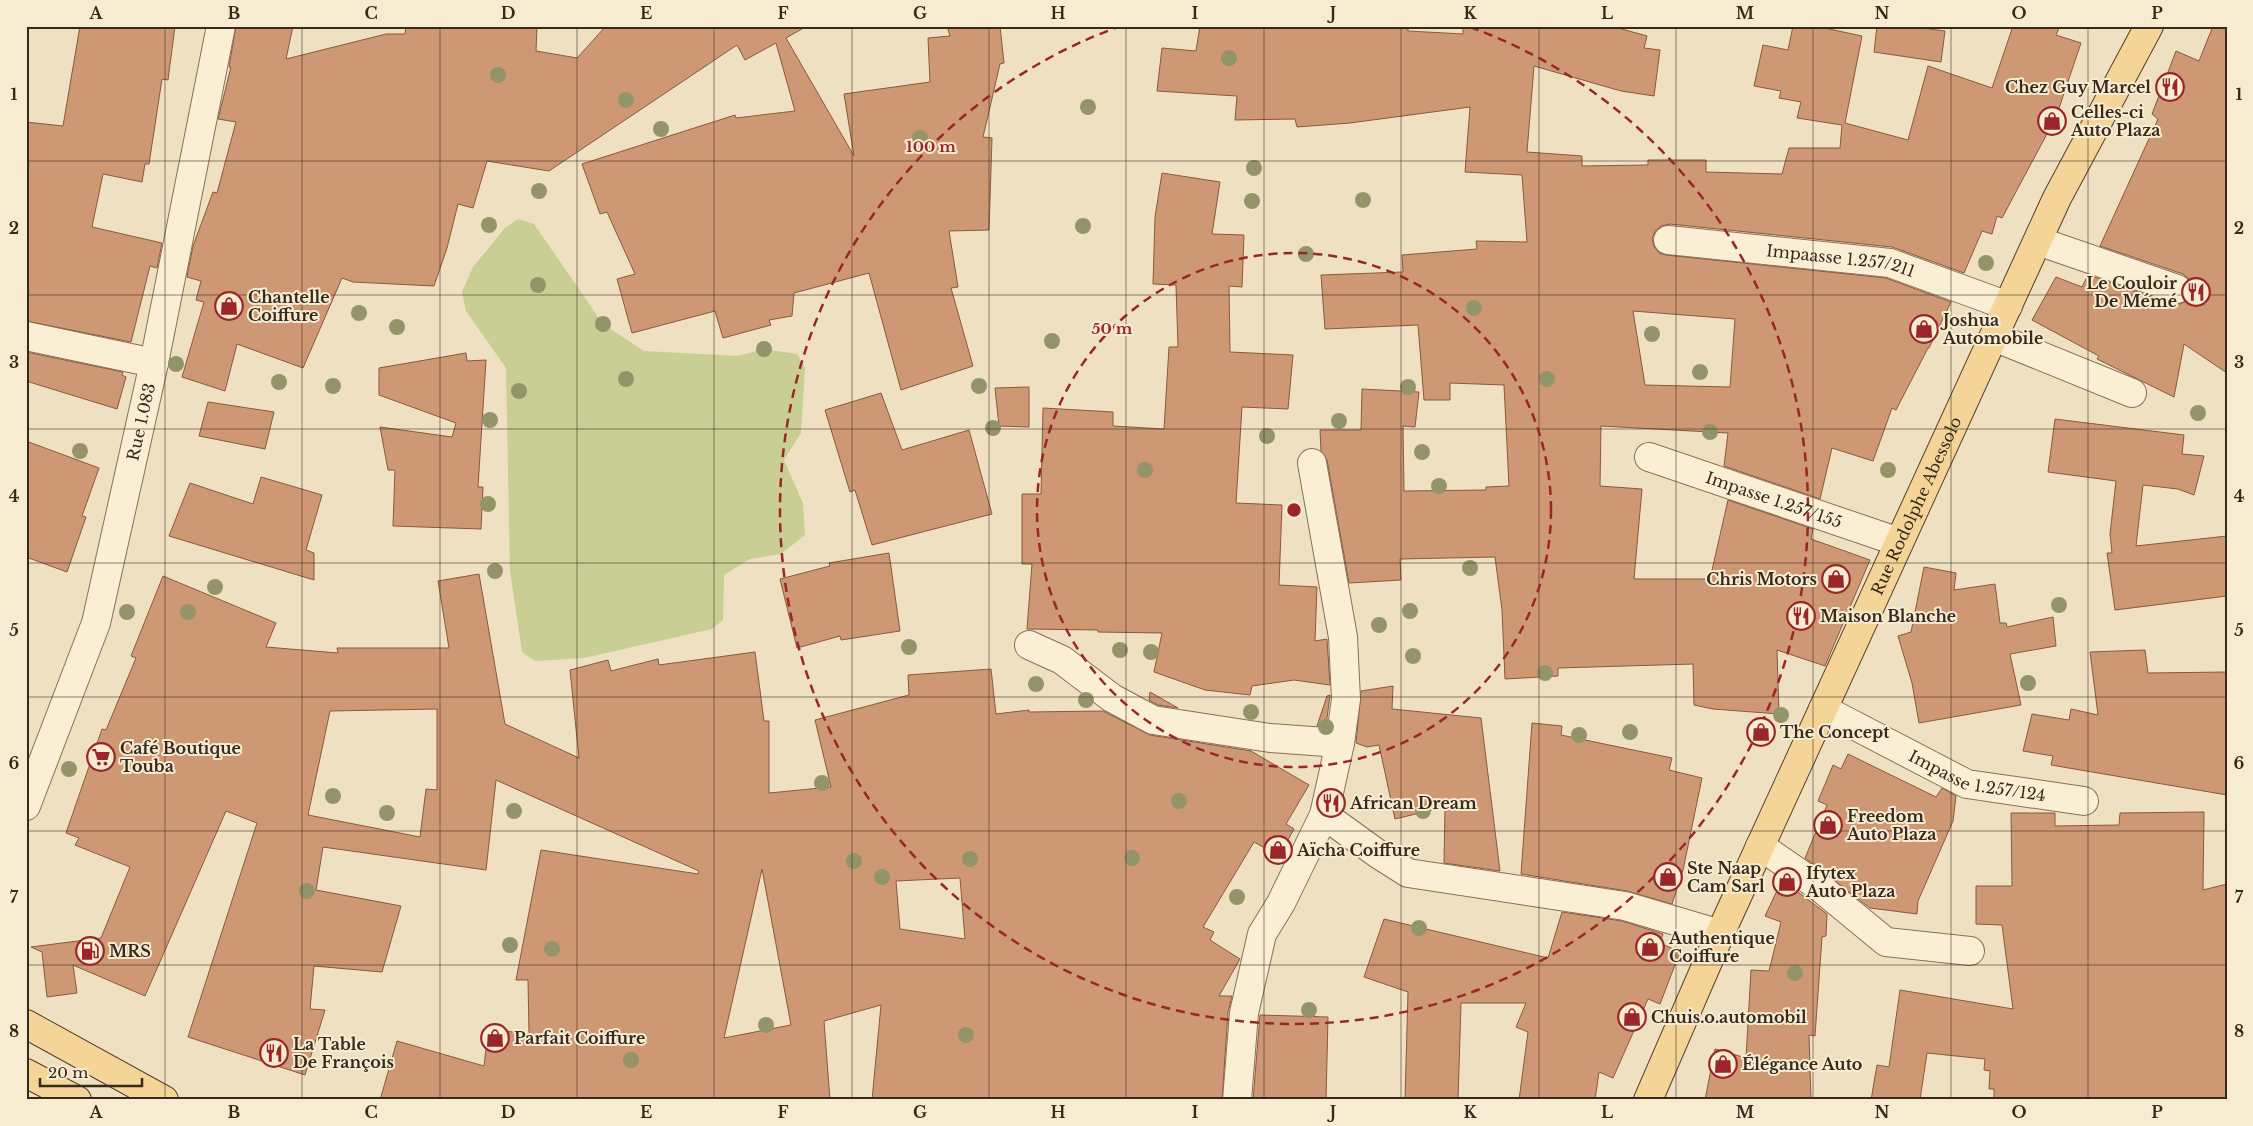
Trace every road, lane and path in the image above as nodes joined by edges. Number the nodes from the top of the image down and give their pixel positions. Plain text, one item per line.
1 (221, 26) edge
2 (2149, 26) edge
3 (1668, 240) dead end
4 (2038, 241) junction
5 (2177, 289) dead end
6 (2008, 306) junction
7 (26, 336) edge
8 (1994, 337) junction
9 (154, 364) junction
10 (2132, 393) dead end
11 (1649, 457) dead end
12 (1312, 463) dead end
13 (1899, 542) junction
14 (1029, 645) dead end
15 (1823, 709) junction
16 (1340, 743) junction
17 (2084, 801) dead end
18 (26, 806) edge
19 (1324, 815) junction
20 (1760, 846) junction
21 (1720, 934) junction
22 (1970, 951) dead end
23 (26, 1024) edge
24 (26, 1073) edge
25 (77, 1100) edge
26 (164, 1100) edge
27 (1237, 1100) edge
28 (1648, 1100) edge

1 - 9 street, Rue 1.083
2 - 4 main road, Rue Rodolphe Abessolo
3 - 6 street, Impaasse 1.257/211
4 - 5 street
4 - 6 main road, Rue Rodolphe Abessolo
6 - 8 main road, Rue Rodolphe Abessolo
7 - 9 street
8 - 10 street
8 - 13 main road, Rue Rodolphe Abessolo
9 - 18 street, Rue 1.083
11 - 13 street, Impasse 1.257/155
12 - 16 street
13 - 15 main road, Rue Rodolphe Abessolo
14 - 16 street
15 - 17 street, Impasse 1.257/124
15 - 20 main road, Rue Rodolphe Abessolo
16 - 19 street
19 - 21 street
19 - 27 street
20 - 21 main road, Rue Rodolphe Abessolo
20 - 22 street
21 - 28 main road, Rue Rodolphe Abessolo
23 - 26 main road
24 - 25 main road

